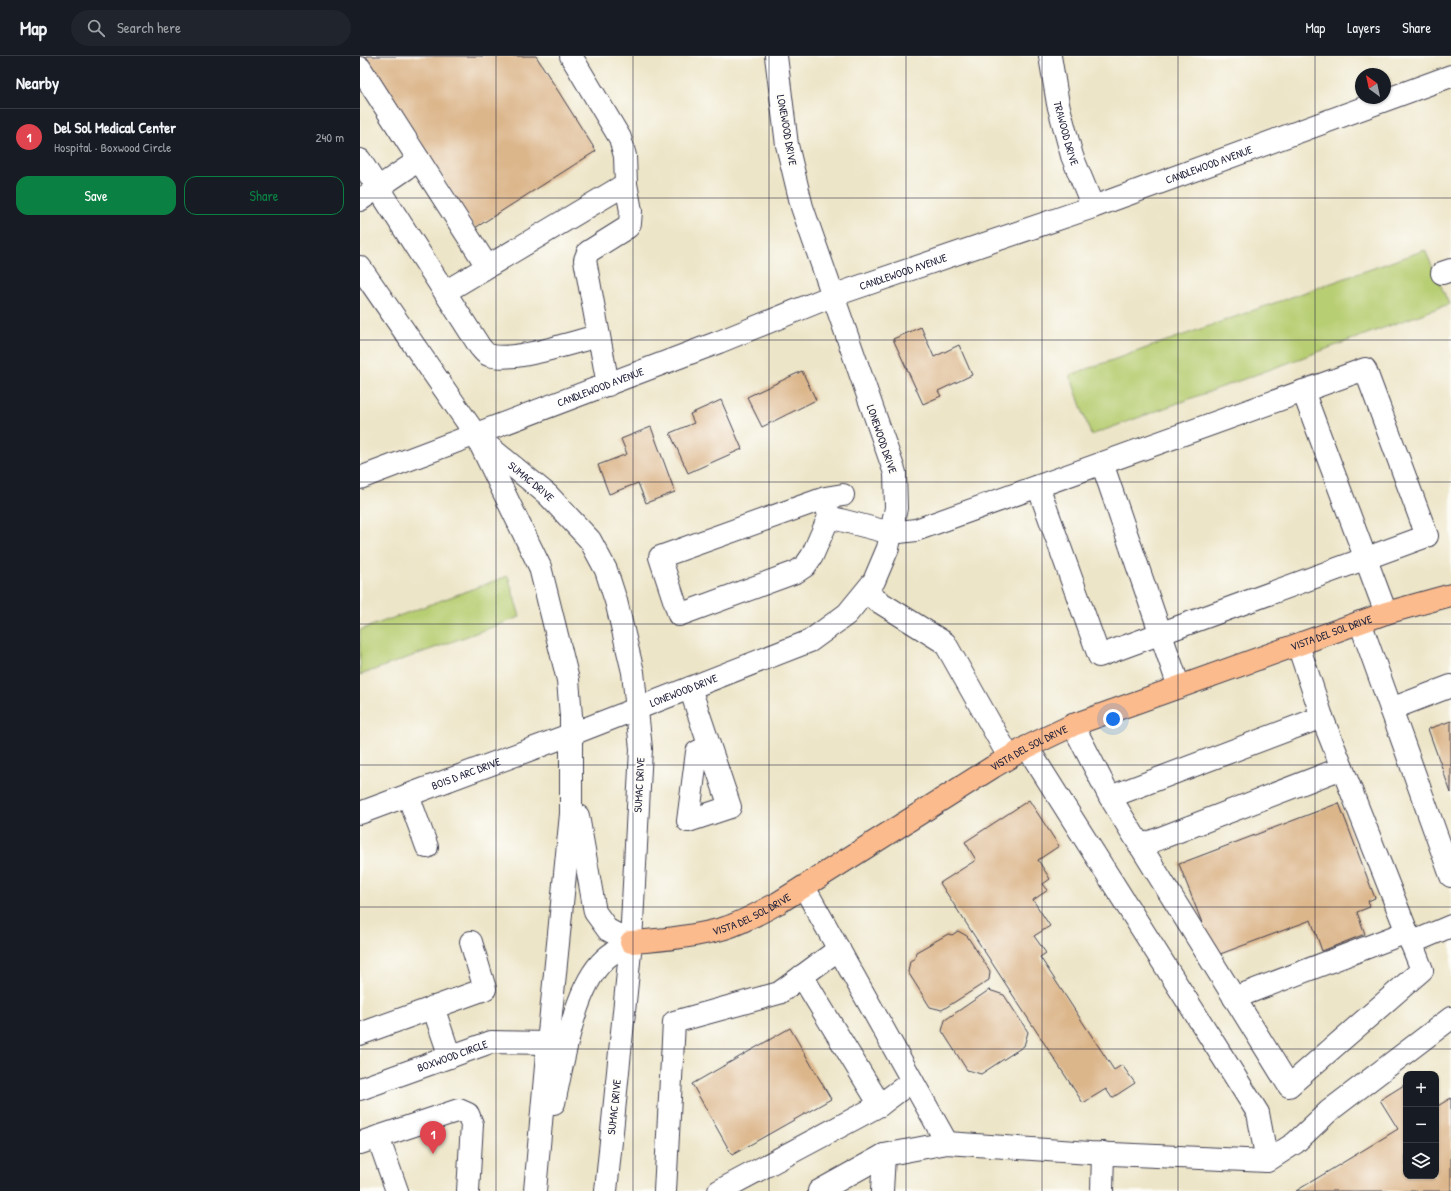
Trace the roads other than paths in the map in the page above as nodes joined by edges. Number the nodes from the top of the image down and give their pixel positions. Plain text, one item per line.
1 (570, 56) edge
2 (776, 56) edge
3 (1050, 56) edge
4 (360, 68) edge
5 (1451, 76) edge
6 (360, 160) edge
7 (419, 160) junction
8 (626, 184) junction
9 (378, 188) junction
10 (360, 200) edge
11 (1093, 207) junction
12 (360, 266) edge
13 (488, 266) junction
14 (445, 292) junction
15 (832, 296) junction
16 (598, 336) junction
17 (608, 385) junction
18 (1303, 391) junction
19 (476, 435) junction
20 (1102, 463) junction
21 (360, 478) edge
22 (1038, 486) junction
23 (832, 503) junction
24 (891, 534) junction
25 (1366, 558) junction
26 (865, 593) junction
27 (1451, 595) edge
28 (1386, 613) junction
29 (1360, 622) junction
30 (1160, 633) junction
31 (1298, 644) junction
32 (1451, 686) edge
33 (1179, 687) junction
34 (690, 688) junction
35 (636, 709) junction
36 (1391, 709) junction
37 (1322, 717) junction
38 (1073, 725) junction
39 (572, 734) junction
40 (709, 746) dead end
41 (1018, 752) junction
42 (1342, 768) junction
43 (571, 779) junction
44 (408, 795) junction
45 (1110, 797) junction
46 (360, 813) edge
47 (427, 846) dead end
48 (1140, 846) junction
49 (1451, 876) edge
50 (804, 887) junction
51 (1451, 926) edge
52 (1409, 937) junction
53 (471, 942) dead end
54 (631, 942) junction
55 (839, 949) junction
56 (802, 976) junction
57 (1234, 998) junction
58 (433, 1007) junction
59 (1451, 1018) edge
60 (360, 1034) edge
61 (548, 1043) junction
62 (450, 1057) junction
63 (912, 1081) junction
64 (360, 1090) edge
65 (880, 1105) junction
66 (369, 1140) edge
67 (947, 1143) junction
68 (1103, 1153) junction
69 (884, 1155) junction
70 (1267, 1160) junction
71 (536, 1182) edge
72 (397, 1191) edge
73 (468, 1191) edge
74 (606, 1191) edge
75 (665, 1191) edge
76 (719, 1191) edge
77 (819, 1191) edge
78 (882, 1191) edge
79 (1102, 1191) edge

1 - 8 street
2 - 15 street, LONEWOOD DRIVE
3 - 11 street, TRAWOOD DRIVE
4 - 7 street
5 - 11 street, CANDLEWOOD AVENUE
6 - 9 street
7 - 9 street
7 - 13 street
8 - 13 street
8 - 16 street
9 - 10 street
9 - 14 street
11 - 15 street, CANDLEWOOD AVENUE
12 - 19 street, SUMAC DRIVE
13 - 14 street
14 - 16 street
15 - 17 street, CANDLEWOOD AVENUE
15 - 24 street, LONEWOOD DRIVE
16 - 17 street
17 - 19 street, CANDLEWOOD AVENUE
18 - 20 street
18 - 25 street
18 - 25 street
19 - 21 street, CANDLEWOOD AVENUE
19 - 35 street, SUMAC DRIVE
19 - 39 street, SUMAC DRIVE
20 - 22 street
20 - 30 street
22 - 24 street
22 - 30 street
23 - 23 street
23 - 24 street
24 - 26 street, LONEWOOD DRIVE
25 - 28 street
25 - 30 street
26 - 34 street, LONEWOOD DRIVE
26 - 41 street
27 - 28 main road, VISTA DEL SOL DRIVE
28 - 29 main road, VISTA DEL SOL DRIVE
29 - 31 main road, VISTA DEL SOL DRIVE
29 - 36 street
30 - 33 street
31 - 33 main road, VISTA DEL SOL DRIVE
31 - 37 street
32 - 36 street
33 - 38 main road, VISTA DEL SOL DRIVE
34 - 35 street, LONEWOOD DRIVE
34 - 40 street
35 - 39 street, LONEWOOD DRIVE
35 - 54 street, SUMAC DRIVE
36 - 49 street
37 - 42 street
37 - 45 street
38 - 41 main road, VISTA DEL SOL DRIVE
38 - 45 street
39 - 43 street, SUMAC DRIVE
39 - 44 street, BOIS D ARC DRIVE
41 - 50 main road, VISTA DEL SOL DRIVE
41 - 70 street
42 - 48 street
42 - 52 street
43 - 54 street
43 - 61 street, SUMAC DRIVE
44 - 46 street, BOIS D ARC DRIVE
44 - 47 street
45 - 48 street
48 - 57 street
50 - 54 main road, VISTA DEL SOL DRIVE
50 - 55 street
51 - 52 street
52 - 57 street
52 - 57 street
53 - 58 street
54 - 71 street
54 - 74 street, SUMAC DRIVE
55 - 56 street
55 - 63 street
56 - 65 street
56 - 75 street
58 - 60 street
58 - 62 street
59 - 70 street
61 - 62 street, BOXWOOD CIRCLE
61 - 71 street, SUMAC DRIVE
62 - 64 street, BOXWOOD CIRCLE
63 - 65 street
63 - 67 street
65 - 76 street
66 - 72 street
66 - 73 street
67 - 68 street
67 - 69 street
68 - 70 street
68 - 79 street
69 - 77 street
69 - 78 street

